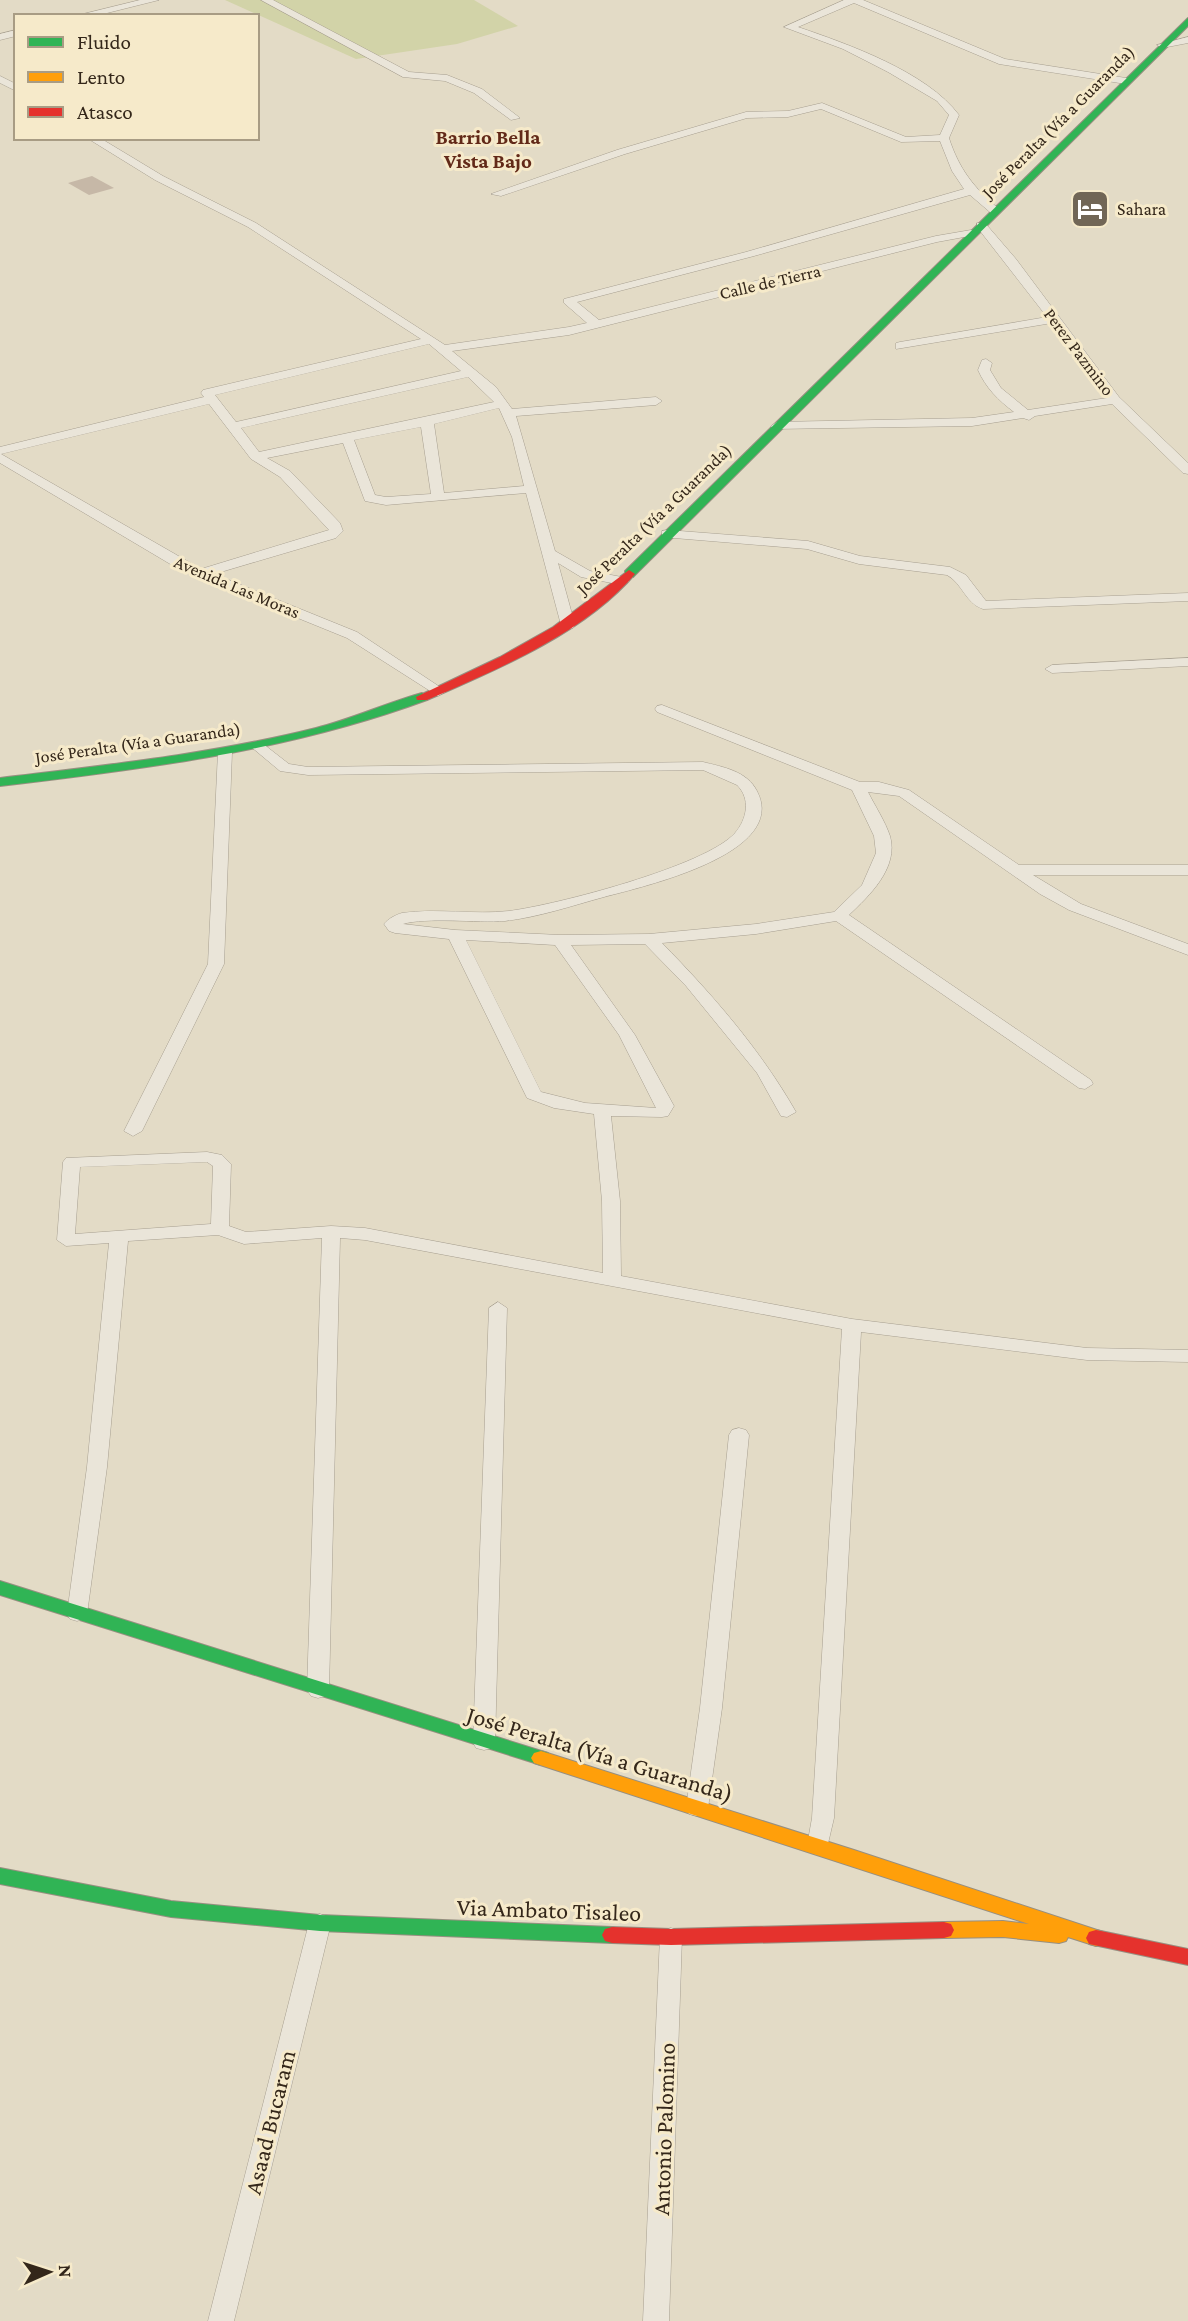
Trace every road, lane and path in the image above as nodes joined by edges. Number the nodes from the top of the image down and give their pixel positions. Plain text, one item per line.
1 (154, 0) edge
2 (266, 0) edge
3 (854, 0) edge
4 (89, 14) edge
5 (1188, 21) edge
6 (1188, 40) edge
7 (1163, 45) junction
8 (1126, 81) junction
9 (515, 118) dead end
10 (944, 138) junction
11 (95, 140) edge
12 (970, 191) junction
13 (497, 194) dead end
14 (995, 211) junction
15 (976, 229) junction
16 (1054, 319) junction
17 (596, 324) junction
18 (437, 344) junction
19 (900, 346) dead end
20 (986, 363) dead end
21 (473, 372) junction
22 (212, 399) junction
23 (1115, 400) junction
24 (656, 401) dead end
25 (505, 408) junction
26 (1029, 416) junction
27 (427, 422) junction
28 (230, 426) junction
29 (777, 426) junction
30 (348, 440) junction
31 (0, 450) edge
32 (256, 456) junction
33 (0, 458) edge
34 (1188, 470) edge
35 (532, 489) junction
36 (438, 497) junction
37 (667, 534) junction
38 (552, 554) junction
39 (199, 574) junction
40 (622, 581) junction
41 (1188, 597) edge
42 (568, 625) junction
43 (1188, 662) edge
44 (1052, 670) dead end
45 (438, 692) junction
46 (663, 709) dead end
47 (257, 746) junction
48 (225, 752) junction
49 (0, 782) edge
50 (858, 787) junction
51 (1019, 870) junction
52 (1188, 870) edge
53 (839, 916) junction
54 (455, 935) junction
55 (649, 939) junction
56 (560, 940) junction
57 (1188, 950) edge
58 (1085, 1084) dead end
59 (601, 1108) junction
60 (787, 1112) dead end
61 (132, 1131) dead end
62 (219, 1229) junction
63 (331, 1232) junction
64 (119, 1237) junction
65 (612, 1278) junction
66 (498, 1308) dead end
67 (852, 1325) junction
68 (1188, 1356) edge
69 (739, 1435) dead end
70 (0, 1588) edge
71 (78, 1614) junction
72 (318, 1690) junction
73 (484, 1742) junction
74 (697, 1808) junction
75 (818, 1846) junction
76 (0, 1876) edge
77 (320, 1923) junction
78 (671, 1937) junction
79 (1099, 1939) junction
80 (1188, 1956) edge
81 (221, 2321) edge
82 (656, 2321) edge

1 - 4 street
2 - 9 street
3 - 8 street
3 - 10 street
5 - 7 main road, José Peralta (Vía a Guaranda)
6 - 7 street
7 - 8 main road, José Peralta (Vía a Guaranda)
8 - 14 main road, José Peralta (Vía a Guaranda)
10 - 12 street
10 - 13 street
11 - 18 street
12 - 14 street
12 - 17 street
14 - 15 main road, José Peralta (Vía a Guaranda)
15 - 16 street, Perez Pazmino
15 - 17 street, Calle de Tierra
15 - 29 main road, José Peralta (Vía a Guaranda)
16 - 19 street
16 - 23 street, Perez Pazmino
17 - 18 street, Calle de Tierra
18 - 21 street
18 - 22 street, Calle de Tierra
20 - 26 street
21 - 25 street
21 - 28 street
22 - 28 street
22 - 31 street
23 - 26 street
23 - 34 street, Perez Pazmino
24 - 25 street
25 - 27 street
25 - 35 street
26 - 29 street
27 - 30 street
27 - 36 street
28 - 32 street
29 - 37 main road, José Peralta (Vía a Guaranda)
30 - 32 street
30 - 36 street
32 - 39 street
33 - 39 street, Avenida Las Moras
35 - 36 street
35 - 38 street
37 - 40 main road, José Peralta (Vía a Guaranda)
37 - 41 street
38 - 40 street
38 - 42 street
39 - 45 street, Avenida Las Moras
40 - 42 main road, José Peralta (Vía a Guaranda)
42 - 45 main road, José Peralta (Vía a Guaranda)
43 - 44 street
45 - 47 main road, José Peralta (Vía a Guaranda)
46 - 50 street
47 - 48 main road, José Peralta (Vía a Guaranda)
47 - 54 street
48 - 49 main road, José Peralta (Vía a Guaranda)
48 - 61 street
50 - 51 street
50 - 53 street
51 - 52 street
51 - 57 street
53 - 55 street
53 - 58 street
54 - 56 street
54 - 59 street
55 - 56 street
55 - 60 street
56 - 59 street
59 - 65 street
62 - 63 street
62 - 64 street
62 - 64 street
63 - 65 street
63 - 72 street
64 - 71 street
65 - 67 street
66 - 73 street
67 - 68 street
67 - 75 street
69 - 74 street
70 - 71 main road, José Peralta (Vía a Guaranda)
71 - 72 main road, José Peralta (Vía a Guaranda)
72 - 73 main road, José Peralta (Vía a Guaranda)
73 - 74 main road, José Peralta (Vía a Guaranda)
74 - 75 main road, José Peralta (Vía a Guaranda)
75 - 79 main road, José Peralta (Vía a Guaranda)
76 - 77 main road, Via Ambato Tisaleo
77 - 78 main road, Via Ambato Tisaleo
77 - 81 street, Asaad Bucaram
78 - 79 main road, Via Ambato Tisaleo
78 - 82 street, Antonio Palomino
79 - 80 main road, José Peralta (Vía a Guaranda)

